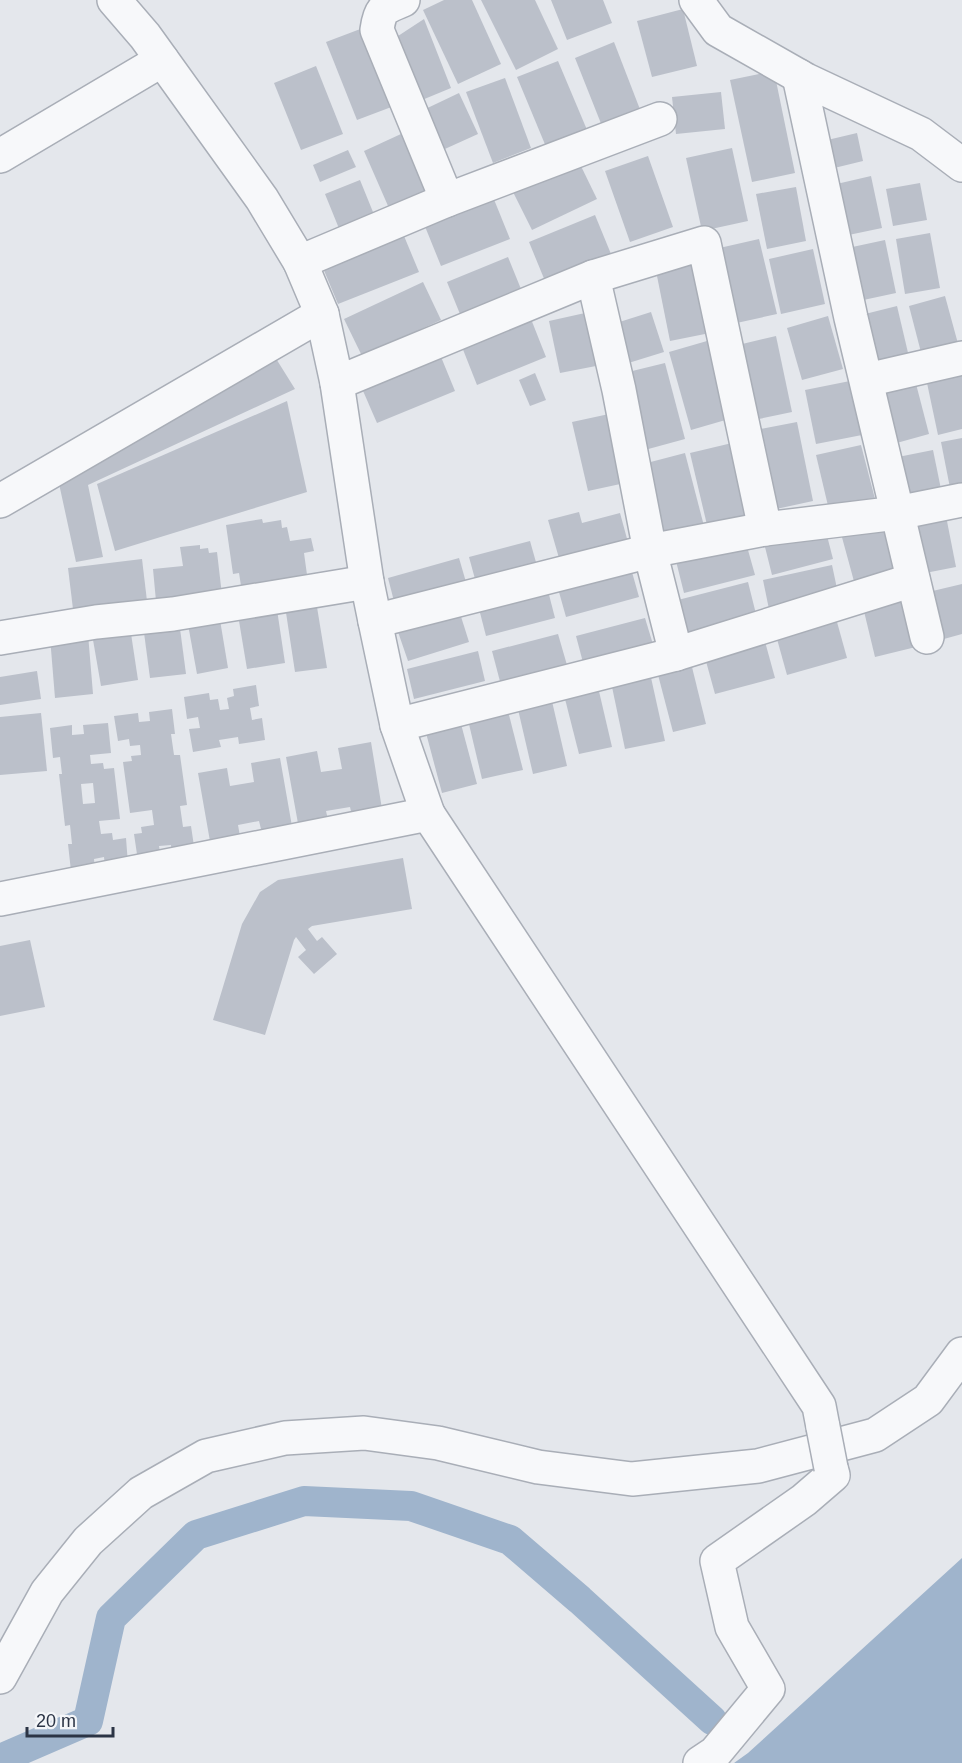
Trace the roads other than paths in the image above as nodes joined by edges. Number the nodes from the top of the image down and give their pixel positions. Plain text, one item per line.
1 (114, 0) edge
2 (403, 0) edge
3 (696, 0) edge
4 (162, 60) junction
5 (799, 76) junction
6 (660, 119) dead end
7 (0, 156) edge
8 (962, 165) edge
9 (447, 200) junction
10 (300, 262) junction
11 (593, 277) junction
12 (322, 314) junction
13 (962, 358) edge
14 (867, 380) junction
15 (337, 383) junction
16 (962, 500) edge
17 (0, 501) edge
18 (897, 513) junction
19 (765, 529) junction
20 (650, 551) junction
21 (913, 580) junction
22 (367, 582) junction
23 (375, 621) junction
24 (927, 637) dead end
25 (0, 638) edge
26 (676, 654) junction
27 (397, 725) junction
28 (428, 814) junction
29 (0, 899) edge
30 (962, 1354) edge
31 (0, 1677) edge
32 (700, 1763) edge

1 - 4 street
2 - 9 street
3 - 5 street
4 - 7 street
4 - 10 street
5 - 8 street
5 - 14 street
6 - 9 street
9 - 10 street
10 - 12 street
11 - 15 street
11 - 19 street
11 - 20 street
12 - 15 street
12 - 17 street
13 - 14 street
14 - 18 street
15 - 22 street
16 - 18 street
18 - 19 street
18 - 21 street
19 - 20 street
20 - 23 street
20 - 26 street
21 - 24 street
21 - 26 street
22 - 23 street
22 - 25 street
23 - 27 street
26 - 27 street
27 - 28 street
28 - 29 street
28 - 32 street, bridge
30 - 31 street

